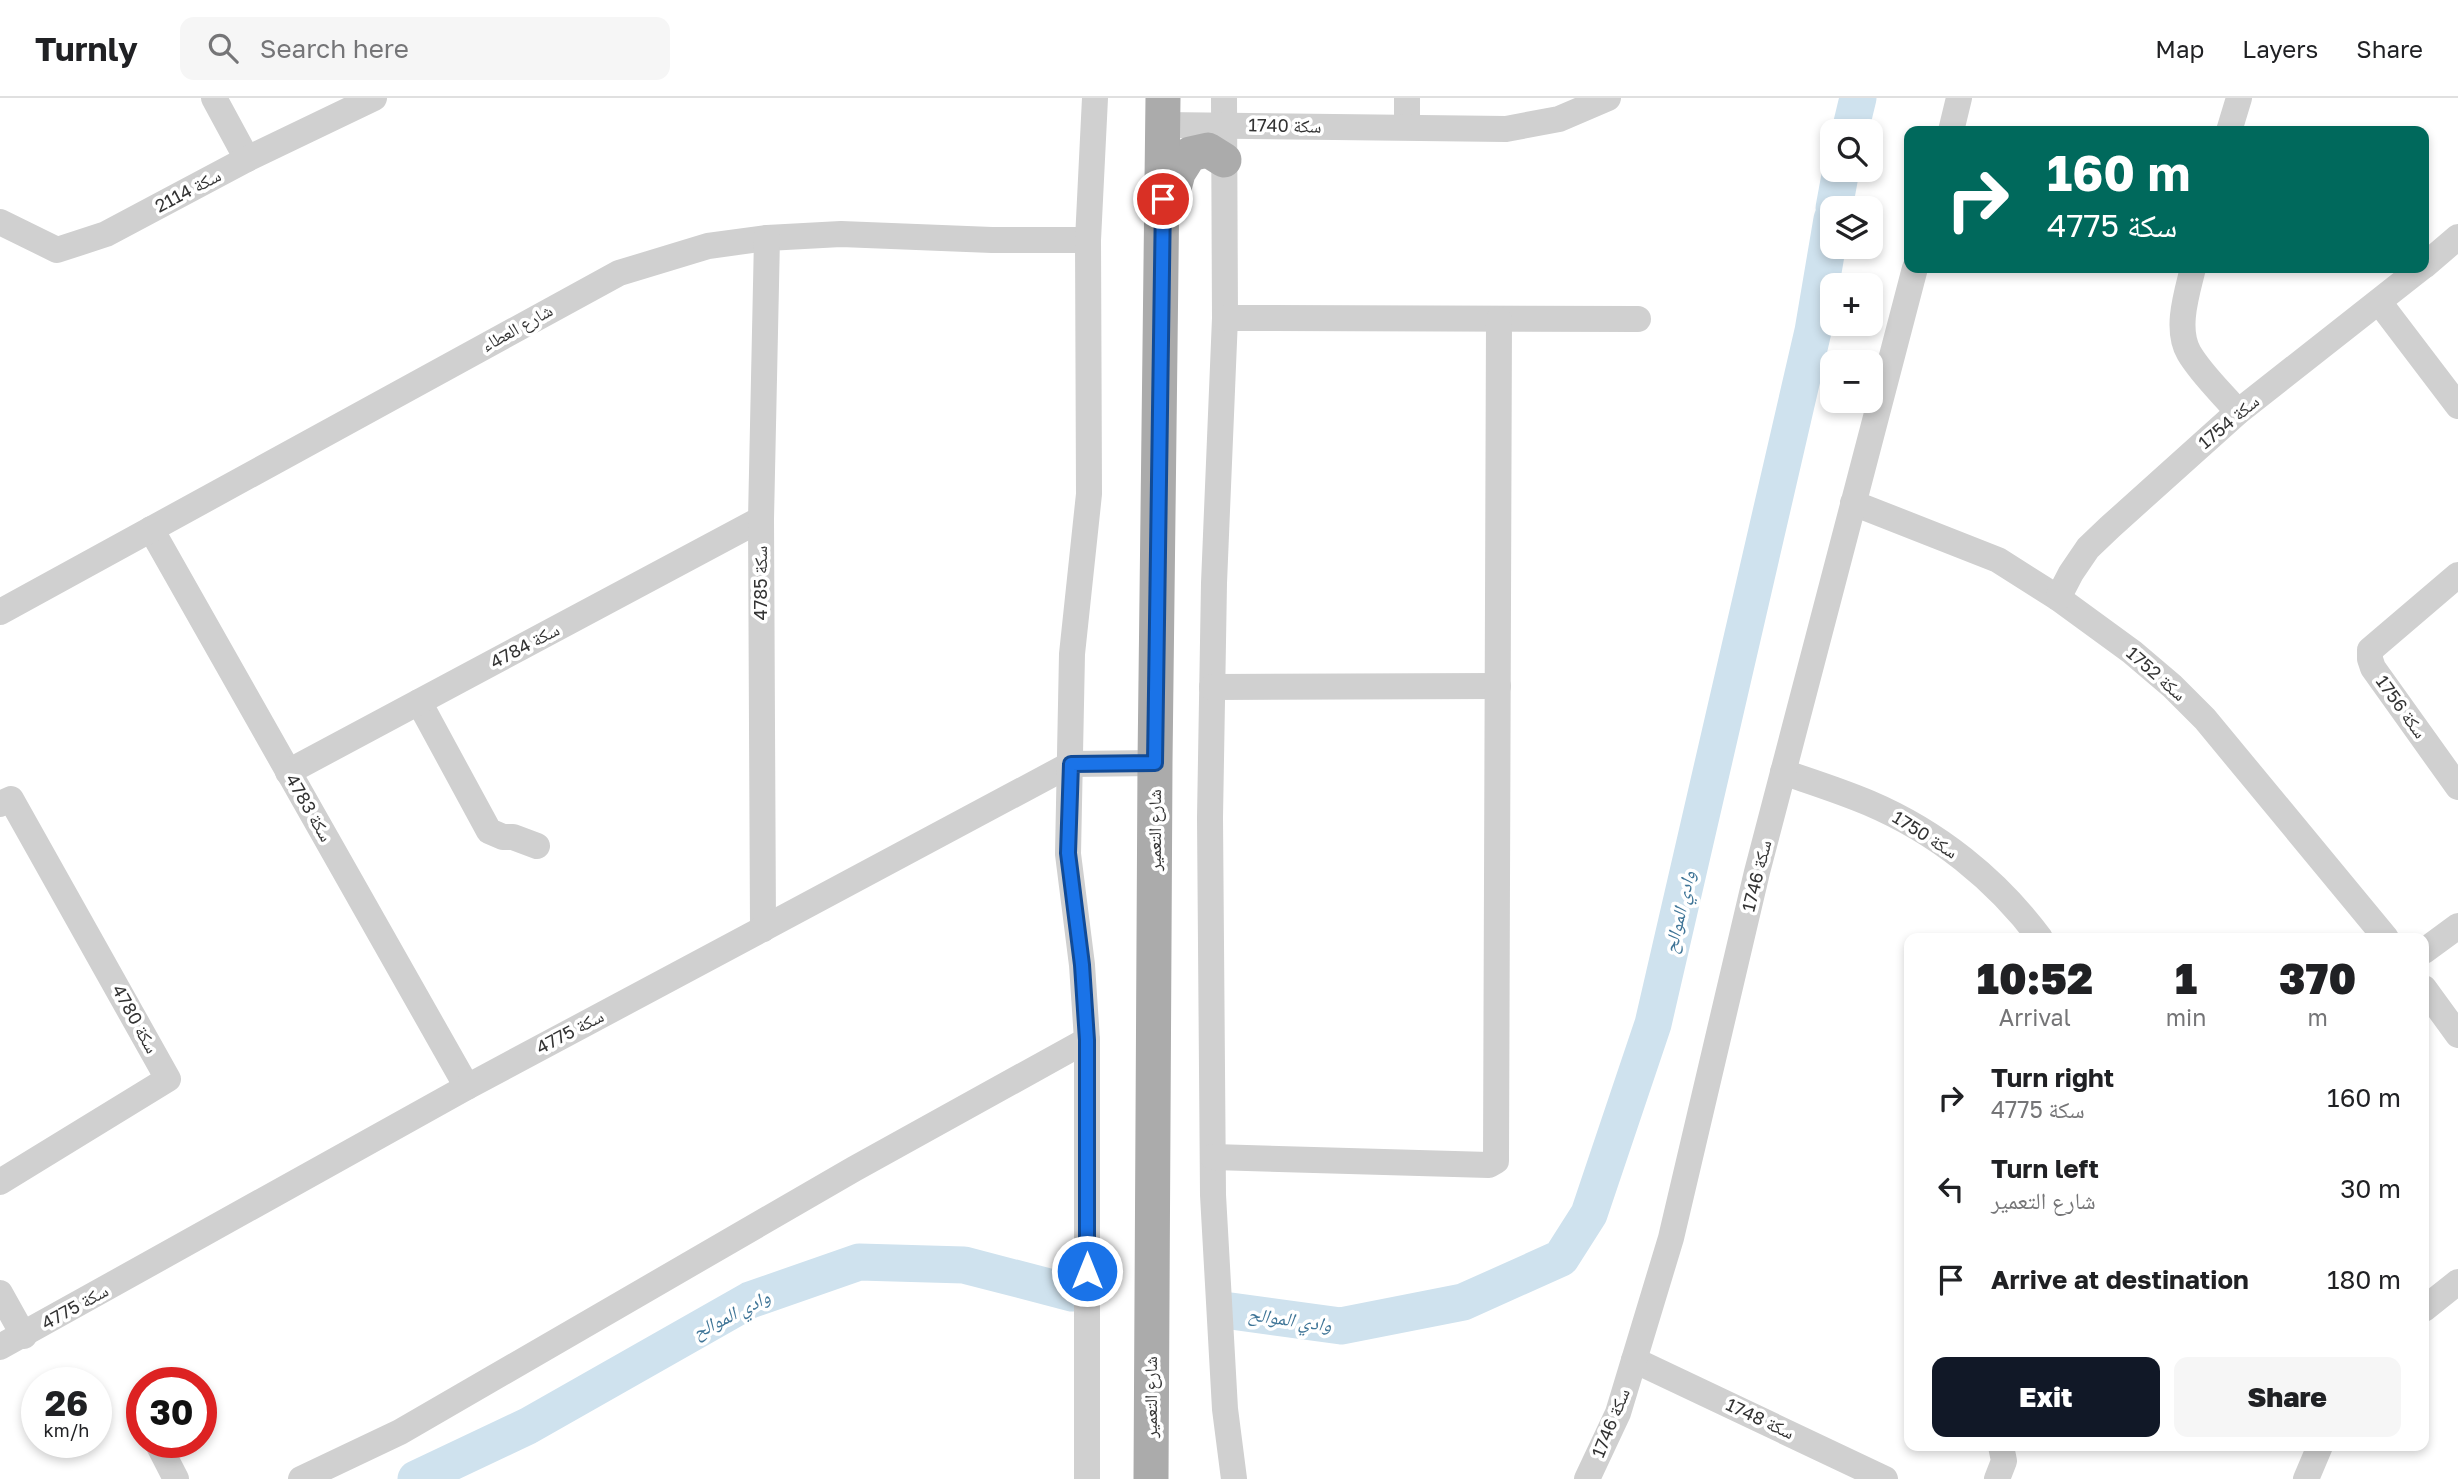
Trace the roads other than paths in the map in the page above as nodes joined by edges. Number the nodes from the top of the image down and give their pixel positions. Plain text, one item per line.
1 (214, 98) edge
2 (374, 98) edge
3 (1095, 98) edge
4 (1224, 98) edge
5 (1407, 98) edge
6 (1608, 98) edge
7 (1959, 98) edge
8 (2239, 98) edge
9 (1163, 112) edge
10 (1224, 125) junction
11 (1952, 126) edge
12 (2231, 126) edge
13 (1407, 127) junction
14 (247, 159) junction
15 (1224, 160) junction
16 (0, 222) edge
17 (1163, 223) junction
18 (2458, 237) edge
19 (767, 238) junction
20 (1088, 240) junction
21 (2429, 261) edge
22 (1914, 273) edge
23 (2192, 273) edge
24 (2415, 273) edge
25 (2379, 302) junction
26 (1225, 318) junction
27 (1638, 319) dead end
28 (1499, 320) junction
29 (2458, 406) edge
30 (2238, 412) junction
31 (1853, 503) junction
32 (761, 519) junction
33 (151, 530) junction
34 (2458, 575) edge
35 (2058, 597) junction
36 (0, 612) edge
37 (1498, 686) junction
38 (1212, 687) junction
39 (419, 702) junction
40 (1155, 763) junction
41 (1071, 764) junction
42 (288, 772) junction
43 (1783, 772) junction
44 (2458, 787) edge
45 (0, 804) edge
46 (537, 846) dead end
47 (2458, 926) edge
48 (763, 929) junction
49 (2036, 933) edge
50 (2382, 933) edge
51 (2429, 947) edge
52 (2429, 995) edge
53 (2458, 1035) edge
54 (1087, 1040) junction
55 (467, 1087) junction
56 (1213, 1157) junction
57 (0, 1182) edge
58 (2458, 1282) edge
59 (0, 1293) edge
60 (2429, 1305) edge
61 (24, 1336) junction
62 (0, 1348) edge
63 (1634, 1360) junction
64 (2002, 1451) edge
65 (2318, 1451) edge
66 (166, 1458) edge
67 (176, 1479) edge
68 (301, 1479) edge
69 (1087, 1479) edge
70 (1151, 1479) edge
71 (1234, 1479) edge
72 (1587, 1479) edge
73 (1885, 1479) edge
74 (1997, 1479) edge
75 (2306, 1479) edge

1 - 14 street
2 - 14 street, سكة 2114
3 - 20 street
4 - 10 street
5 - 13 street
6 - 13 street, سكة 1740
7 - 11 street
8 - 12 street
9 - 10 street, سكة 1740
9 - 17 main road, شارع التعمير
10 - 13 street, سكة 1740
10 - 15 street
14 - 16 street, سكة 2114
15 - 17 main road
15 - 26 street
17 - 40 main road, شارع التعمير
18 - 21 street, سكة 1754
19 - 20 street, شارع العطاء
19 - 32 street, سكة 4785
19 - 33 street, شارع العطاء
20 - 41 street
22 - 31 street, سكة 1746
23 - 30 street
24 - 25 street, سكة 1754
25 - 29 street
25 - 30 street, سكة 1754
26 - 28 street
26 - 38 street
27 - 28 street
28 - 37 street
30 - 35 street, سكة 1754
31 - 35 street, سكة 1752
31 - 43 street, سكة 1746
32 - 39 street, سكة 4784
32 - 48 street, سكة 4785
33 - 36 street, شارع العطاء
33 - 42 street, سكة 4783
34 - 44 street, سكة 1756
35 - 50 street, سكة 1752
37 - 38 street
37 - 56 street
38 - 56 street
39 - 42 street, سكة 4784
39 - 46 street
40 - 41 street, سكة 4775
40 - 70 main road, شارع التعمير
41 - 48 street, سكة 4775
41 - 54 street
42 - 55 street, سكة 4783
43 - 49 street, سكة 1750
43 - 63 street, سكة 1746
45 - 57 street, سكة 4780
47 - 51 street
48 - 55 street, سكة 4775
52 - 53 street
54 - 68 street
54 - 69 street
55 - 61 street, سكة 4775
56 - 71 street
58 - 60 street
59 - 61 street
61 - 62 street, سكة 4775
63 - 72 street, سكة 1746
63 - 73 street, سكة 1748
64 - 74 street
65 - 75 street
66 - 67 street

